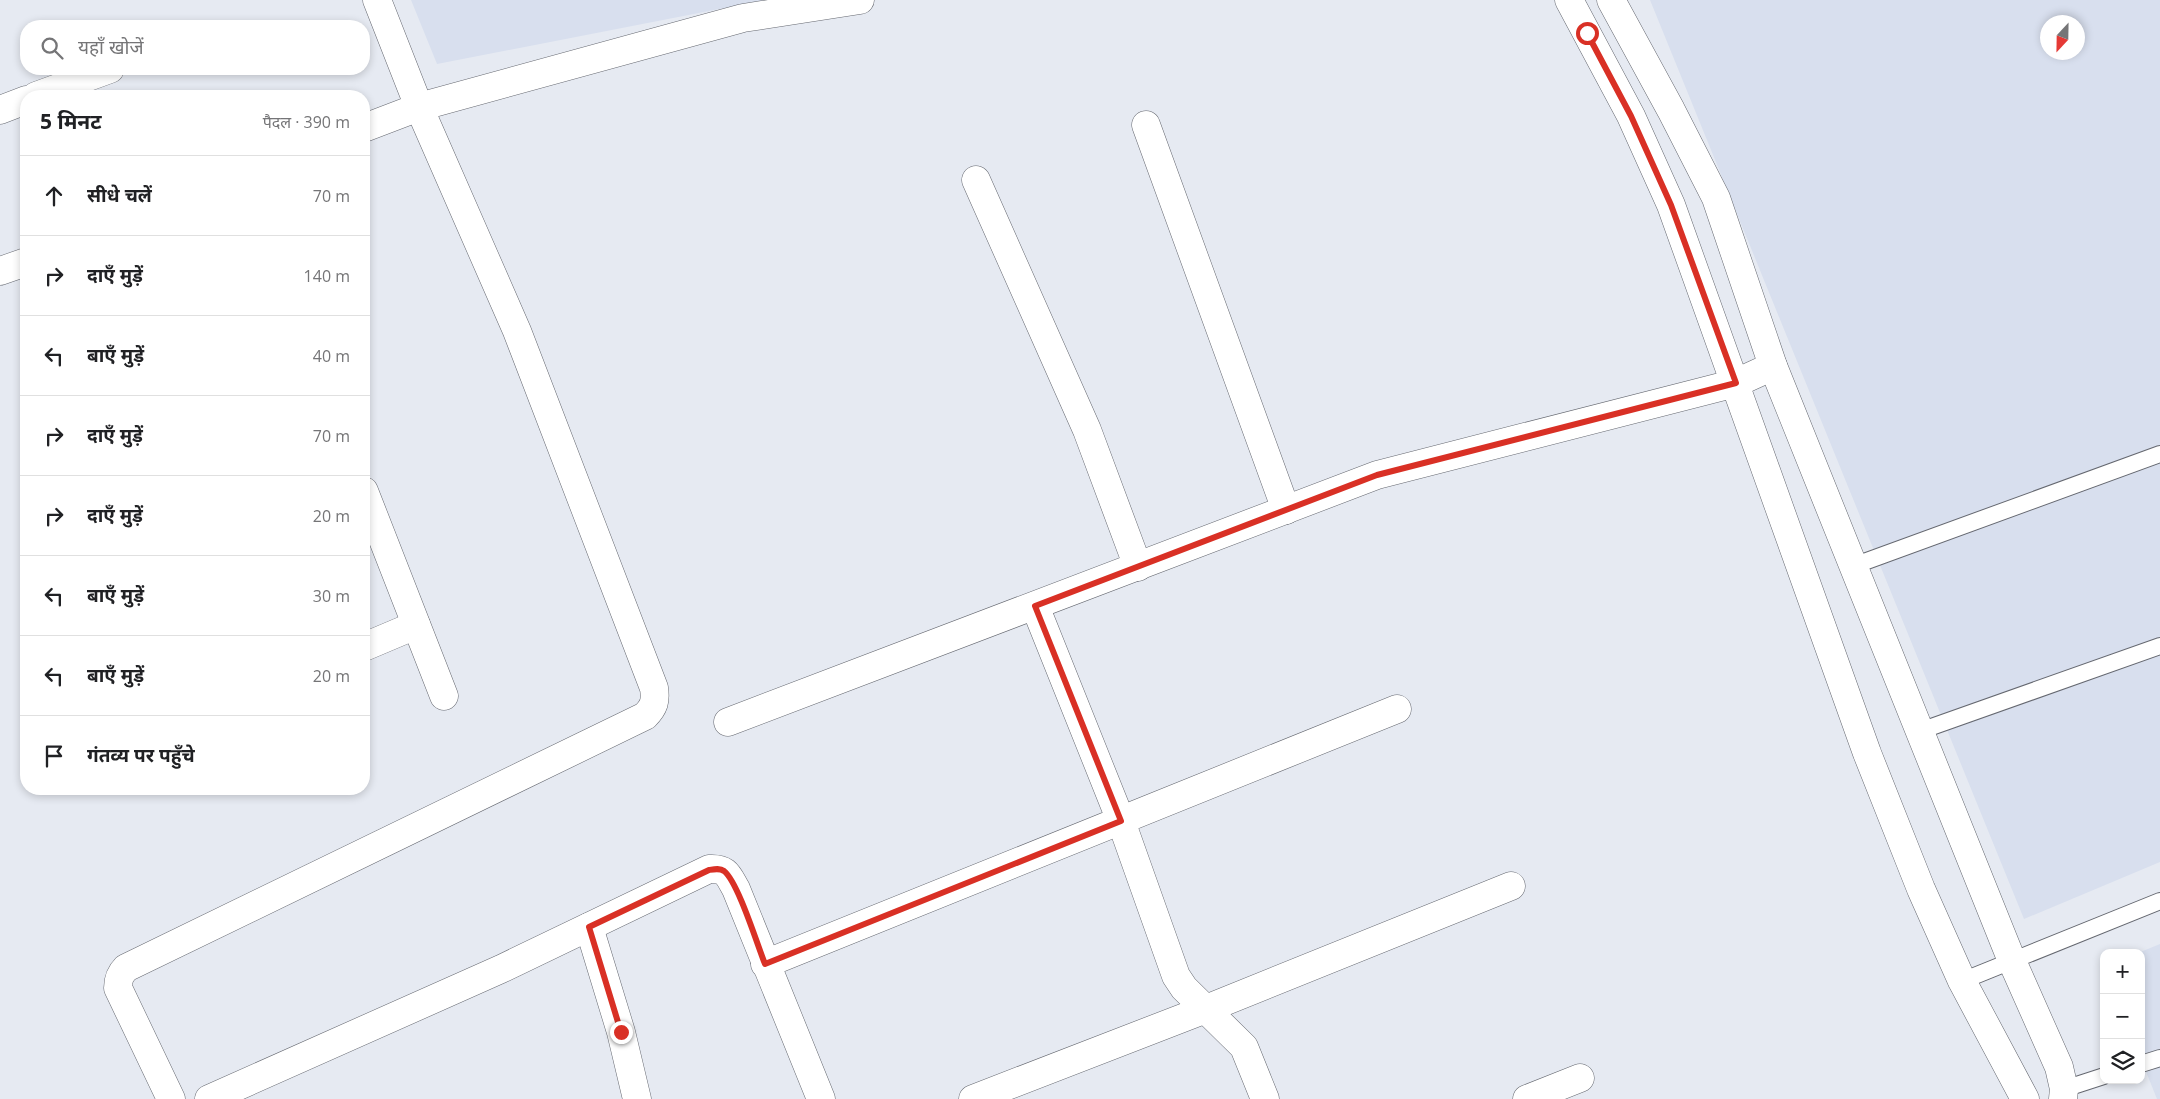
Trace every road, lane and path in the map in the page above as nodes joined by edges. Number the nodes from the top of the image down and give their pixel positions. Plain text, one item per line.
1 (377, 0) edge
2 (860, 0) edge
3 (1569, 0) edge
4 (1610, 0) edge
5 (94, 75) edge
6 (52, 90) edge
7 (419, 107) junction
8 (370, 126) edge
9 (1146, 126) dead end
10 (976, 180) dead end
11 (20, 264) edge
12 (0, 271) edge
13 (1773, 366) junction
14 (1736, 383) junction
15 (2160, 454) edge
16 (370, 506) edge
17 (1286, 510) junction
18 (1853, 566) junction
19 (1138, 567) junction
20 (1035, 606) junction
21 (416, 625) junction
22 (370, 644) edge
23 (2160, 646) edge
24 (444, 696) dead end
25 (1396, 710) dead end
26 (728, 722) dead end
27 (1920, 731) junction
28 (1121, 821) junction
29 (1511, 886) dead end
30 (2160, 901) edge
31 (589, 927) junction
32 (2012, 961) junction
33 (765, 964) junction
34 (1962, 981) junction
35 (1206, 1009) junction
36 (2160, 1058) edge
37 (2145, 1063) edge
38 (1580, 1078) dead end
39 (2100, 1078) edge
40 (2064, 1094) edge
41 (171, 1099) edge
42 (208, 1099) edge
43 (637, 1099) edge
44 (821, 1099) edge
45 (973, 1099) edge
46 (1265, 1099) edge
47 (1527, 1099) edge
48 (2025, 1099) edge

1 - 7 street
2 - 7 street
3 - 14 street
4 - 13 street
5 - 6 street
7 - 8 street
7 - 41 street
9 - 17 street
10 - 19 street
11 - 12 street
13 - 14 street
13 - 18 street
14 - 17 street
14 - 34 street
15 - 18 lane
16 - 21 street
17 - 19 street
18 - 27 street
19 - 20 street
20 - 26 street
20 - 28 street
21 - 22 street
21 - 24 street
23 - 27 lane
25 - 28 street
27 - 32 street
28 - 33 street
28 - 35 street
29 - 35 street
30 - 32 lane
31 - 33 street
31 - 42 street
31 - 43 street
32 - 34 lane
32 - 40 street
33 - 44 street
34 - 48 street
35 - 45 street
35 - 46 street
36 - 37 lane
38 - 47 street
39 - 40 lane

